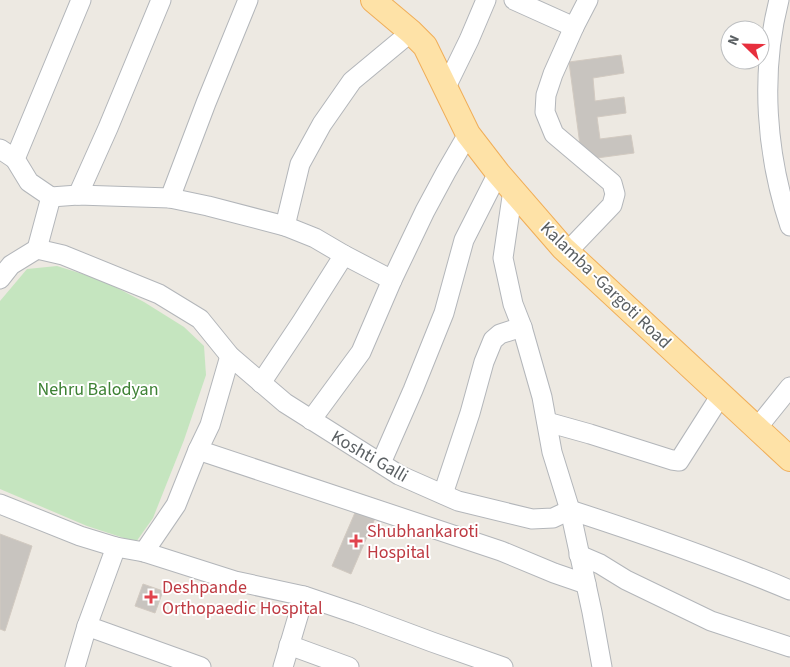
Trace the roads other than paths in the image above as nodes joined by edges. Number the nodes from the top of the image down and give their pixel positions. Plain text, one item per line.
1 (81, 0) edge
2 (161, 0) edge
3 (248, 0) edge
4 (373, 0) edge
5 (486, 0) edge
6 (514, 0) edge
7 (588, 0) edge
8 (778, 0) edge
9 (574, 27) junction
10 (411, 32) junction
11 (446, 87) junction
12 (468, 134) junction
13 (7, 154) edge
14 (505, 182) junction
15 (78, 195) junction
16 (51, 197) junction
17 (170, 198) junction
18 (285, 226) junction
19 (790, 226) edge
20 (37, 249) junction
21 (567, 252) junction
22 (344, 255) junction
23 (0, 280) edge
24 (392, 280) junction
25 (522, 327) junction
26 (230, 356) junction
27 (261, 383) junction
28 (790, 388) edge
29 (721, 395) junction
30 (311, 420) junction
31 (547, 422) junction
32 (757, 428) junction
33 (198, 450) junction
34 (790, 459) edge
35 (381, 463) junction
36 (443, 494) junction
37 (0, 504) edge
38 (570, 510) junction
39 (116, 547) junction
40 (144, 552) junction
41 (580, 555) junction
42 (586, 584) junction
43 (790, 590) edge
44 (304, 596) junction
45 (88, 626) junction
46 (289, 646) junction
47 (790, 647) edge
48 (75, 667) edge
49 (201, 667) edge
50 (282, 667) edge
51 (349, 667) edge
52 (503, 667) edge
53 (602, 667) edge

1 - 13 street
2 - 15 street
3 - 17 street
4 - 10 main road, Kalamba -Gargoti Road
5 - 11 street
6 - 9 street
7 - 9 street
8 - 19 street
9 - 21 street
10 - 11 main road, Kalamba -Gargoti Road
10 - 18 street
11 - 12 main road, Kalamba -Gargoti Road
12 - 14 main road, Kalamba -Gargoti Road
12 - 24 street
13 - 16 street
14 - 21 main road, Kalamba -Gargoti Road
14 - 25 street
14 - 35 street
15 - 16 street
15 - 17 street
16 - 20 street
17 - 18 street
18 - 22 street
20 - 23 street
20 - 26 street, Koshti Galli
21 - 29 main road, Kalamba -Gargoti Road
22 - 24 street
22 - 27 street
24 - 30 street
25 - 31 street
25 - 36 street
26 - 27 street, Koshti Galli
26 - 33 street
27 - 30 street, Koshti Galli
28 - 32 street
29 - 31 street
29 - 32 main road, Kalamba -Gargoti Road
30 - 35 street, Koshti Galli
31 - 38 street
32 - 34 main road, Kalamba -Gargoti Road
33 - 40 street
33 - 42 street
35 - 36 street, Koshti Galli
36 - 38 street, Koshti Galli
37 - 39 street
38 - 41 street
38 - 43 street
39 - 40 street
39 - 45 street
40 - 44 street
41 - 42 street
41 - 47 street
42 - 53 street
44 - 46 street
44 - 52 street
45 - 48 street
45 - 49 street
46 - 50 street
46 - 51 street

